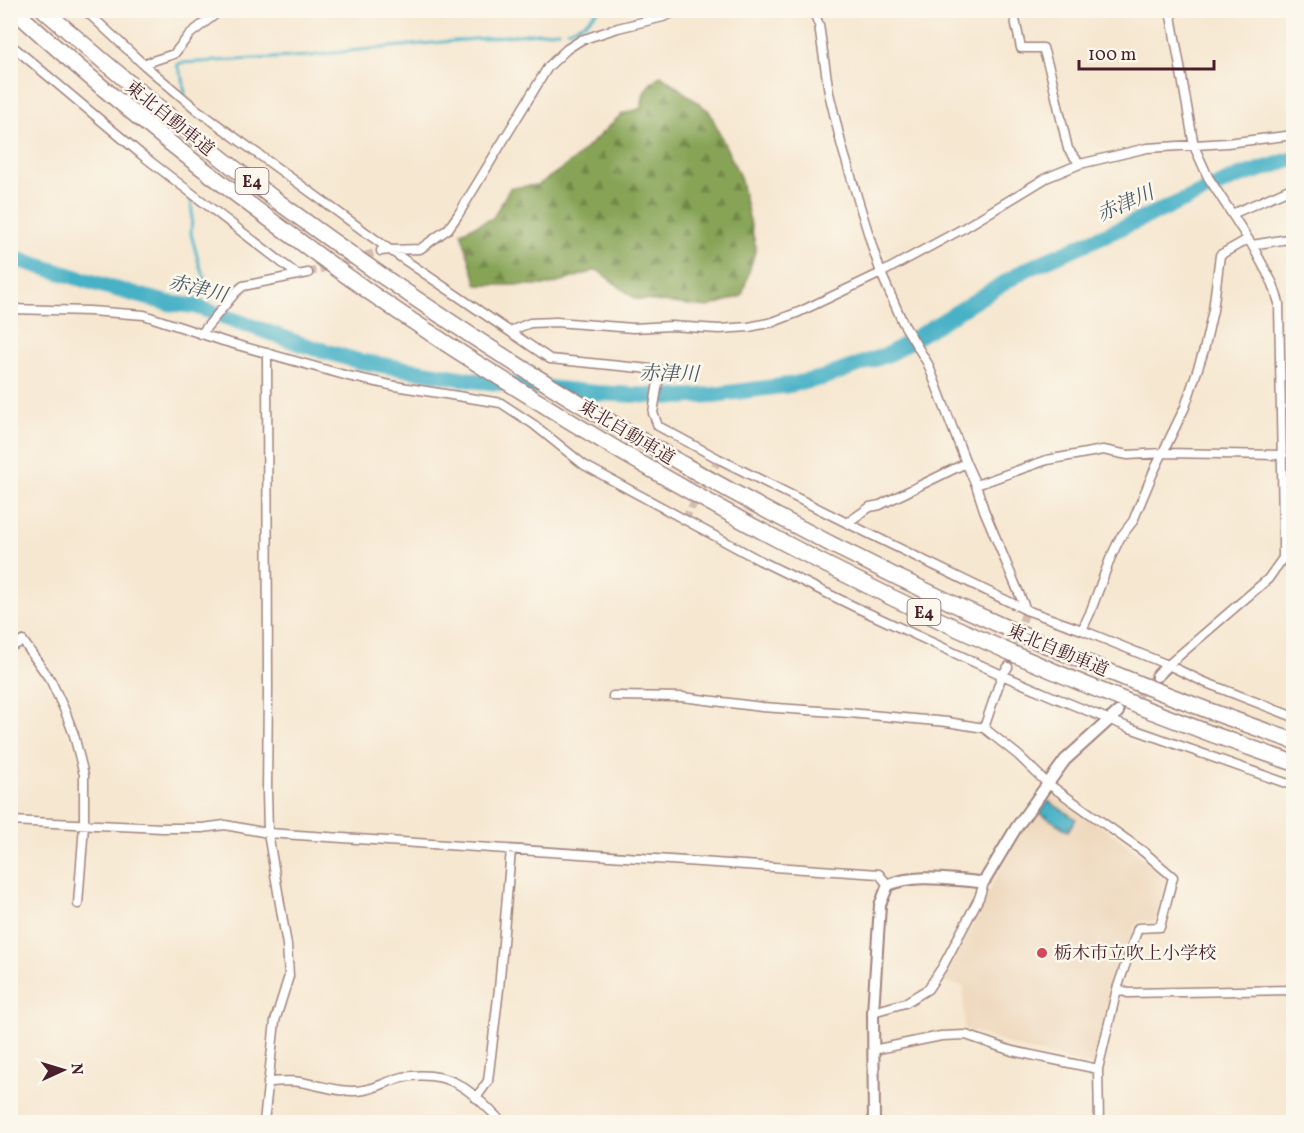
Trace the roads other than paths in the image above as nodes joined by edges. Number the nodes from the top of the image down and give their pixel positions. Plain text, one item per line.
1 (14, 10) edge
2 (44, 10) edge
3 (85, 10) edge
4 (221, 10) edge
5 (680, 10) edge
6 (813, 10) edge
7 (1013, 10) edge
8 (1170, 10) edge
9 (10, 44) edge
10 (143, 64) junction
11 (1293, 135) edge
12 (1194, 146) junction
13 (1080, 164) junction
14 (1293, 187) edge
15 (1230, 211) junction
16 (1293, 238) edge
17 (1250, 242) junction
18 (386, 250) junction
19 (881, 273) junction
20 (10, 309) edge
21 (510, 331) junction
22 (201, 334) junction
23 (267, 353) junction
24 (1164, 453) junction
25 (1283, 455) junction
26 (966, 463) junction
27 (976, 485) junction
28 (847, 523) junction
29 (1282, 558) junction
30 (1293, 560) edge
31 (1026, 610) junction
32 (1082, 630) junction
33 (10, 647) edge
34 (1168, 665) junction
35 (1008, 667) tunnel mouth
36 (1002, 675) junction
37 (1157, 676) tunnel mouth
38 (613, 696) dead end
39 (1114, 715) junction
40 (1293, 717) edge
41 (984, 728) junction
42 (1293, 741) edge
43 (1293, 763) edge
44 (1047, 783) junction
45 (1293, 786) edge
46 (10, 821) edge
47 (84, 825) junction
48 (268, 833) junction
49 (511, 850) junction
50 (986, 880) junction
51 (888, 885) junction
52 (78, 904) dead end
53 (1117, 990) junction
54 (1293, 990) edge
55 (873, 1012) junction
56 (873, 1050) junction
57 (1098, 1069) junction
58 (268, 1082) junction
59 (476, 1098) junction
60 (264, 1122) edge
61 (502, 1122) edge
62 (874, 1122) edge
63 (1099, 1122) edge

1 - 43 highway, 東北自動車道 / E4
2 - 42 highway, 東北自動車道 / E4
3 - 10 street
4 - 10 street
5 - 18 street
6 - 19 street
7 - 13 street
8 - 12 street
9 - 22 street
10 - 18 street
11 - 12 street
12 - 13 street
12 - 15 street
13 - 19 street
14 - 15 street
15 - 17 street
16 - 17 street
17 - 24 street
17 - 25 street
18 - 21 street
19 - 21 street
19 - 26 street
20 - 22 street
21 - 28 street
22 - 23 street
23 - 36 street
23 - 48 street
24 - 25 street
24 - 27 street
24 - 32 street
25 - 29 street
26 - 27 street
26 - 28 street
27 - 31 street
28 - 31 street
29 - 30 street
29 - 34 street
31 - 32 street
32 - 34 street
33 - 47 street
34 - 37 street
34 - 40 street
35 - 36 street
36 - 39 street
36 - 41 street
38 - 41 street
39 - 44 street
39 - 45 street
41 - 44 street
44 - 50 street
44 - 53 street
46 - 47 street
47 - 48 street
47 - 52 street
48 - 49 street
48 - 58 street
49 - 51 street
49 - 59 street
50 - 51 street
50 - 55 street
51 - 55 street
53 - 54 street
53 - 57 street
55 - 56 street
56 - 57 street
56 - 62 street
57 - 63 street
58 - 59 street
58 - 60 street
59 - 61 street

